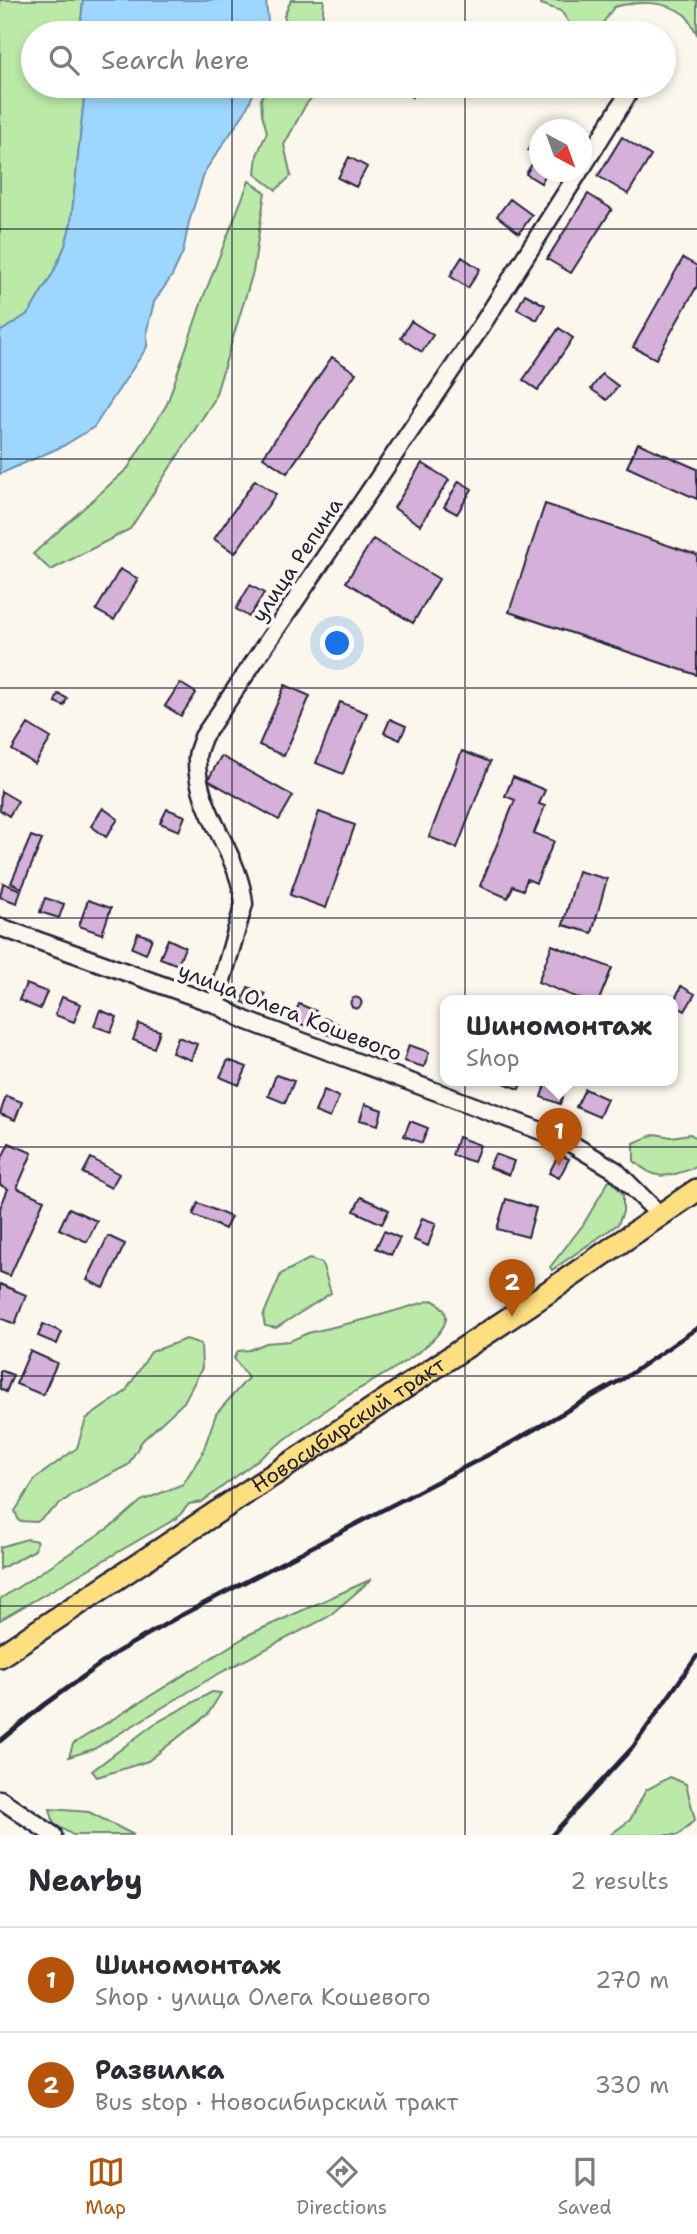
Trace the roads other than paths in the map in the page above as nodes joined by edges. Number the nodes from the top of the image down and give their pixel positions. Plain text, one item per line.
1 (625, 98) edge
2 (592, 151) edge
3 (572, 182) edge
4 (0, 927) edge
5 (215, 1004) junction
6 (697, 1191) edge
7 (662, 1216) junction
8 (0, 1656) edge
9 (0, 1799) edge
10 (53, 1835) edge

1 - 2 street, улица Репина
3 - 5 street, улица Репина
4 - 5 street, улица Олега Кошевого
5 - 7 street, улица Олега Кошевого
6 - 7 main road, Новосибирский тракт
7 - 8 main road, Новосибирский тракт
9 - 10 street

